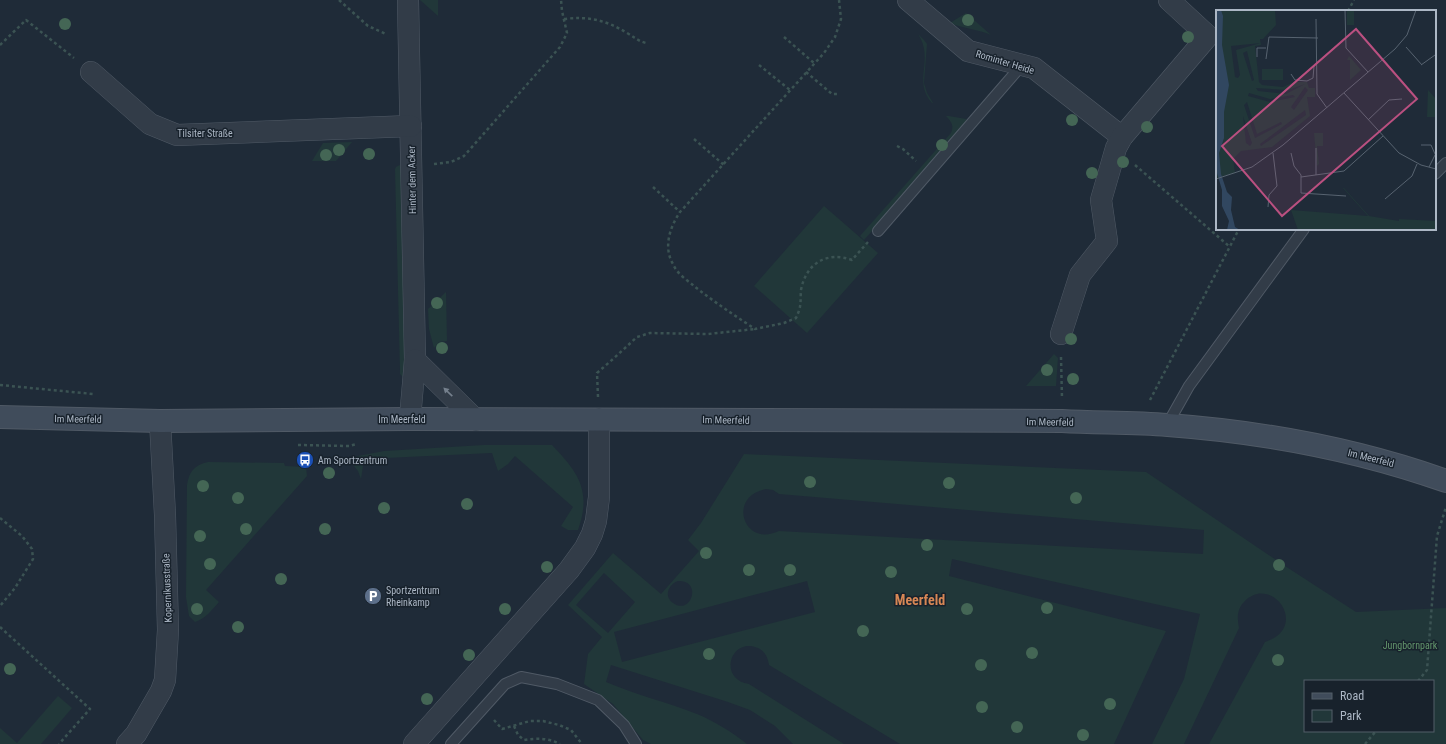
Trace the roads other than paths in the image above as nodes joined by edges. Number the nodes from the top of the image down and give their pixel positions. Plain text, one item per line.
1 (408, 0) edge
2 (908, 0) edge
3 (1169, 0) edge
4 (1022, 65) junction
5 (91, 72) road end
6 (411, 126) junction
7 (1119, 143) junction
8 (1446, 164) edge
9 (1436, 173) edge
10 (1303, 230) edge
11 (878, 231) road end
12 (1061, 334) road end
13 (415, 360) junction
14 (0, 417) edge
15 (410, 419) junction
16 (599, 419) junction
17 (476, 420) junction
18 (160, 421) junction
19 (1167, 425) junction
20 (1446, 481) edge
21 (127, 744) edge
22 (414, 744) edge
23 (451, 744) edge
24 (636, 744) edge

1 - 6 street, Hinter dem Acker
2 - 4 street, Rominter Heide
3 - 7 street
4 - 7 street, Rominter Heide
4 - 11 lane
5 - 6 street, Tilsiter Straße
6 - 13 street, Hinter dem Acker
7 - 12 street
8 - 9 lane
10 - 19 lane
13 - 15 street, Hinter dem Acker
17 -> 13 street
14 - 18 street, Im Meerfeld
15 - 17 street, Im Meerfeld
15 - 18 street, Im Meerfeld
16 - 17 street, Im Meerfeld
16 - 19 street, Im Meerfeld
16 - 22 street
18 - 21 street, Kopernikusstraße
19 - 20 street, Im Meerfeld
23 - 24 lane

